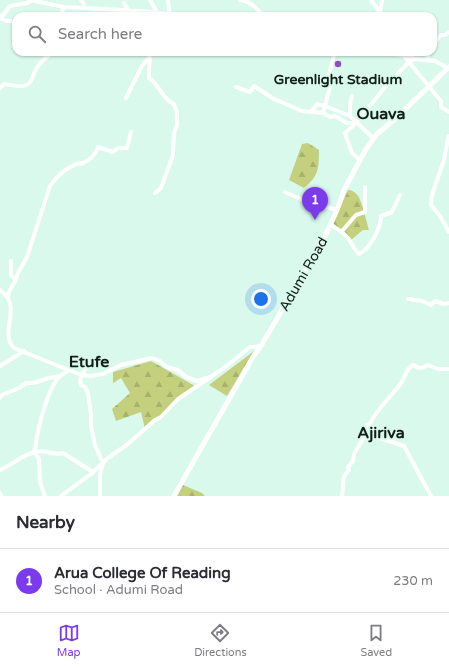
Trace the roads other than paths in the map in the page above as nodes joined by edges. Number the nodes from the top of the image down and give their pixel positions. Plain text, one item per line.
1 (31, 0) edge
2 (81, 0) edge
3 (150, 0) edge
4 (168, 0) edge
5 (240, 0) edge
6 (254, 0) edge
7 (371, 0) edge
8 (382, 0) edge
9 (124, 3) dead end
10 (255, 6) junction
11 (64, 7) junction
12 (84, 8) junction
13 (126, 10) junction
14 (62, 12) edge
15 (150, 12) joint
16 (157, 12) joint
17 (170, 12) edge
18 (260, 12) edge
19 (380, 12) edge
20 (382, 12) edge
21 (0, 17) edge
22 (12, 22) edge
23 (449, 32) edge
24 (437, 40) edge
25 (48, 56) edge
26 (149, 56) edge
27 (150, 56) edge
28 (334, 56) edge
29 (404, 56) edge
30 (406, 56) edge
31 (428, 56) edge
32 (415, 59) junction
33 (427, 60) junction
34 (409, 62) junction
35 (448, 68) edge
36 (236, 87) dead end
37 (428, 87) junction
38 (0, 88) edge
39 (352, 96) dead end
40 (126, 98) dead end
41 (325, 106) junction
42 (311, 112) junction
43 (449, 112) edge
44 (323, 113) junction
45 (350, 116) junction
46 (357, 121) junction
47 (353, 126) junction
48 (131, 132) dead end
49 (449, 136) edge
50 (374, 138) junction
51 (360, 160) junction
52 (365, 187) dead end
53 (285, 192) dead end
54 (155, 193) dead end
55 (400, 195) dead end
56 (337, 210) junction
57 (330, 224) junction
58 (342, 231) junction
59 (449, 232) edge
60 (11, 261) dead end
61 (16, 279) junction
62 (0, 290) edge
63 (8, 297) junction
64 (408, 299) dead end
65 (449, 303) edge
66 (261, 346) junction
67 (24, 351) junction
68 (0, 366) edge
69 (449, 368) edge
70 (69, 370) junction
71 (82, 375) junction
72 (60, 376) junction
73 (210, 377) junction
74 (0, 398) edge
75 (367, 432) junction
76 (34, 452) junction
77 (103, 462) junction
78 (0, 470) edge
79 (93, 472) junction
80 (45, 496) edge
81 (61, 496) edge
82 (100, 496) edge
83 (174, 496) edge
84 (342, 496) edge
85 (431, 496) edge

1 - 11 street
1 - 21 street
2 - 12 street
3 - 16 street
4 - 17 street
5 - 10 street
6 - 10 street
7 - 19 street
8 - 20 street
9 - 13 street
10 - 18 street
11 - 12 street
11 - 14 street
12 - 13 street
13 - 15 street
15 - 16 street
21 - 22 street
23 - 24 street
25 - 38 street
26 - 40 street
27 - 54 street
28 - 41 street
29 - 34 street
30 - 32 street
31 - 33 street
32 - 33 street
32 - 34 street
33 - 35 street
34 - 37 street
34 - 46 street
35 - 37 main road, Adumi Road
36 - 42 street
37 - 43 street
37 - 50 main road, Adumi Road
39 - 45 street
41 - 42 street
41 - 44 street
41 - 45 street
42 - 44 street
44 - 47 street
45 - 46 street
46 - 47 street
46 - 50 street
47 - 51 street
48 - 61 street
49 - 59 street
50 - 51 main road, Adumi Road
51 - 56 main road, Adumi Road
52 - 58 street
53 - 56 street
55 - 58 street
56 - 57 main road, Adumi Road
57 - 58 street
57 - 66 main road, Adumi Road
60 - 61 street
61 - 63 street
62 - 63 street
63 - 67 street
64 - 65 street
66 - 73 street
66 - 83 main road, Adumi Road
67 - 68 street
67 - 70 street
69 - 75 street
70 - 71 street
70 - 71 street
70 - 72 street
71 - 73 street
71 - 77 street
72 - 74 street
72 - 76 street
73 - 77 street
75 - 84 street
75 - 85 street
76 - 78 street
76 - 79 street
76 - 80 street
77 - 79 street
77 - 82 street
79 - 81 street

